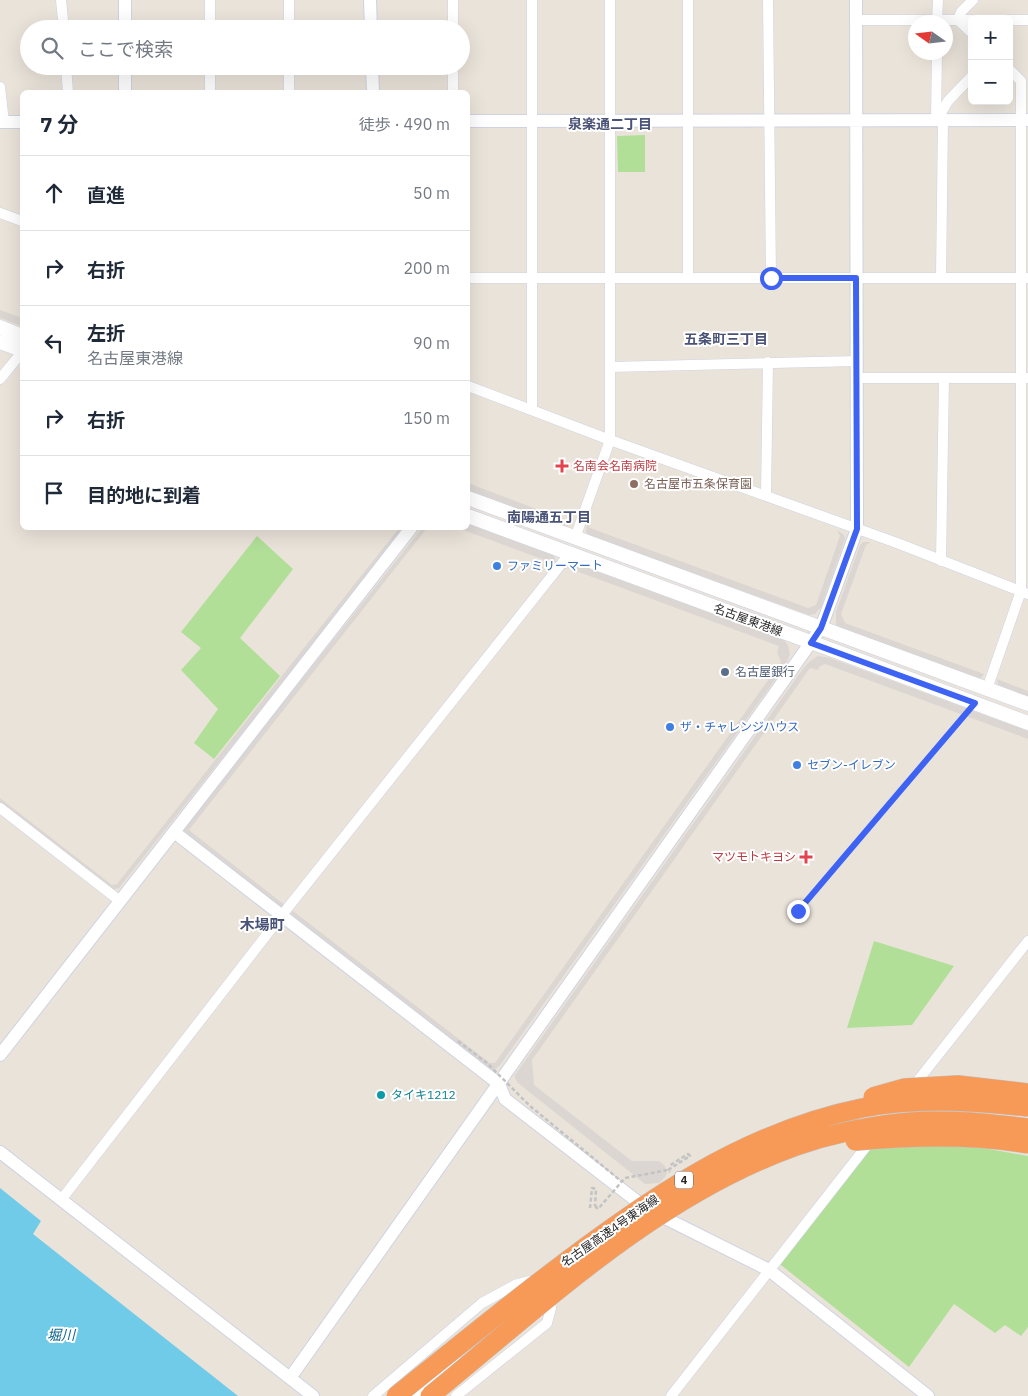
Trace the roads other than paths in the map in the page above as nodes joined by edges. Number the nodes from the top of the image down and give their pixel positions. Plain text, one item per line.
1 (61, 0) edge
2 (125, 0) edge
3 (210, 0) edge
4 (289, 0) edge
5 (370, 0) edge
6 (453, 0) edge
7 (532, 0) edge
8 (610, 0) edge
9 (688, 0) edge
10 (768, 0) edge
11 (856, 0) edge
12 (938, 0) edge
13 (973, 0) edge
14 (937, 15) edge
15 (63, 20) edge
16 (125, 20) edge
17 (210, 20) edge
18 (289, 20) edge
19 (371, 20) edge
20 (453, 20) edge
21 (856, 20) junction
22 (953, 20) edge
23 (958, 20) junction
24 (968, 20) edge
25 (1013, 20) edge
26 (1028, 20) edge
27 (908, 21) edge
28 (968, 29) edge
29 (937, 60) edge
30 (1013, 72) edge
31 (67, 75) edge
32 (125, 75) edge
33 (210, 75) edge
34 (289, 75) edge
35 (372, 75) edge
36 (453, 75) edge
37 (1025, 79) edge
38 (968, 80) edge
39 (0, 87) edge
40 (68, 90) edge
41 (125, 90) edge
42 (210, 90) edge
43 (289, 90) edge
44 (373, 90) edge
45 (453, 90) edge
46 (940, 120) junction
47 (1025, 120) edge
48 (470, 121) edge
49 (532, 121) junction
50 (610, 121) junction
51 (688, 121) junction
52 (768, 121) junction
53 (856, 121) junction
54 (2, 122) edge
55 (20, 122) edge
56 (0, 213) edge
57 (20, 220) edge
58 (470, 278) edge
59 (532, 278) junction
60 (610, 278) junction
61 (688, 278) junction
62 (771, 278) junction
63 (856, 278) junction
64 (941, 278) junction
65 (1025, 278) edge
66 (0, 327) edge
67 (20, 335) edge
68 (0, 342) edge
69 (20, 349) edge
70 (20, 356) edge
71 (856, 361) junction
72 (768, 362) junction
73 (610, 367) junction
74 (856, 378) junction
75 (944, 378) junction
76 (1025, 378) edge
77 (0, 379) edge
78 (470, 387) edge
79 (532, 409) junction
80 (610, 440) junction
81 (766, 495) junction
82 (470, 499) edge
83 (470, 517) edge
84 (857, 529) junction
85 (409, 530) edge
86 (575, 538) junction
87 (570, 553) junction
88 (941, 561) junction
89 (1025, 593) edge
90 (821, 628) junction
91 (811, 643) junction
92 (987, 688) junction
93 (975, 703) junction
94 (1028, 704) edge
95 (1028, 723) edge
96 (0, 808) edge
97 (174, 832) junction
98 (120, 902) junction
99 (798, 911) dead end
100 (282, 915) junction
101 (1028, 941) edge
102 (0, 1055) edge
103 (499, 1084) junction
104 (1028, 1092) edge
105 (1028, 1108) edge
106 (1028, 1128) edge
107 (1028, 1144) edge
108 (0, 1152) edge
109 (61, 1200) junction
110 (652, 1211) junction
111 (769, 1270) junction
112 (543, 1290) junction
113 (290, 1378) junction
114 (313, 1396) edge
115 (373, 1396) edge
116 (396, 1396) edge
117 (414, 1396) edge
118 (430, 1396) edge
119 (456, 1396) edge
120 (671, 1396) edge
121 (928, 1396) edge

1 - 15 street
2 - 16 street
3 - 17 street
4 - 18 street
5 - 19 street
6 - 20 street
7 - 49 street
8 - 50 street
9 - 51 street
10 - 52 street
11 - 21 street
12 - 14 street
13 - 23 street
21 - 27 street
21 - 53 street
22 - 23 street
23 - 24 street
23 - 28 street
25 - 26 street
29 - 46 street
30 - 37 street
31 - 40 street
32 - 41 street
33 - 42 street
34 - 43 street
35 - 44 street
36 - 45 street
37 - 47 street
38 - 46 street
39 - 54 street
46 - 47 street
46 - 53 street
46 - 64 street
47 - 65 street
48 - 49 street
49 - 50 street
49 - 59 street
50 - 51 street
50 - 60 street
51 - 52 street
51 - 61 street
52 - 53 street
52 - 62 street
53 - 63 street
54 - 55 street
56 - 57 street
58 - 59 street
59 - 60 street
59 - 79 street
60 - 61 street
60 - 73 street
61 - 62 street
62 - 63 street
63 - 64 street
63 - 71 street
64 - 65 street
65 - 76 street
66 - 67 main road
68 - 69 main road
70 - 77 street
71 - 72 street
71 - 74 street
72 - 73 street
72 - 81 street
73 - 80 street
74 - 75 street
74 - 84 street
75 - 76 street
75 - 88 street
76 - 89 street
78 - 79 street
79 - 80 street
80 - 81 street
80 - 86 street
81 - 84 street
82 - 86 main road, 名古屋東港線
83 - 87 main road, 名古屋東港線
84 - 88 street
84 - 90 street
85 - 97 street
86 - 90 main road, 名古屋東港線
87 - 91 main road, 名古屋東港線
87 - 100 street
88 - 89 street
89 - 92 street
90 - 91 street
90 - 92 main road, 名古屋東港線
91 - 93 main road, 名古屋東港線
91 - 103 street
92 - 94 main road, 名古屋東港線
93 - 95 main road, 名古屋東港線
93 - 99 lane
96 - 98 street
97 - 98 street
97 - 100 street
98 - 102 street
100 - 103 street
100 - 109 street
101 - 111 street
103 - 110 street
103 - 113 street
104 - 107 highway, bridge
105 - 116 highway, 名古屋高速4号東海線 / 4, bridge
106 - 118 highway, 名古屋高速4号東海線 / 4, bridge
108 - 109 street
109 - 113 street
110 - 111 street
110 - 112 street
111 - 120 street
111 - 121 street
112 - 115 street
112 - 117 street
112 - 119 street
113 - 114 street

